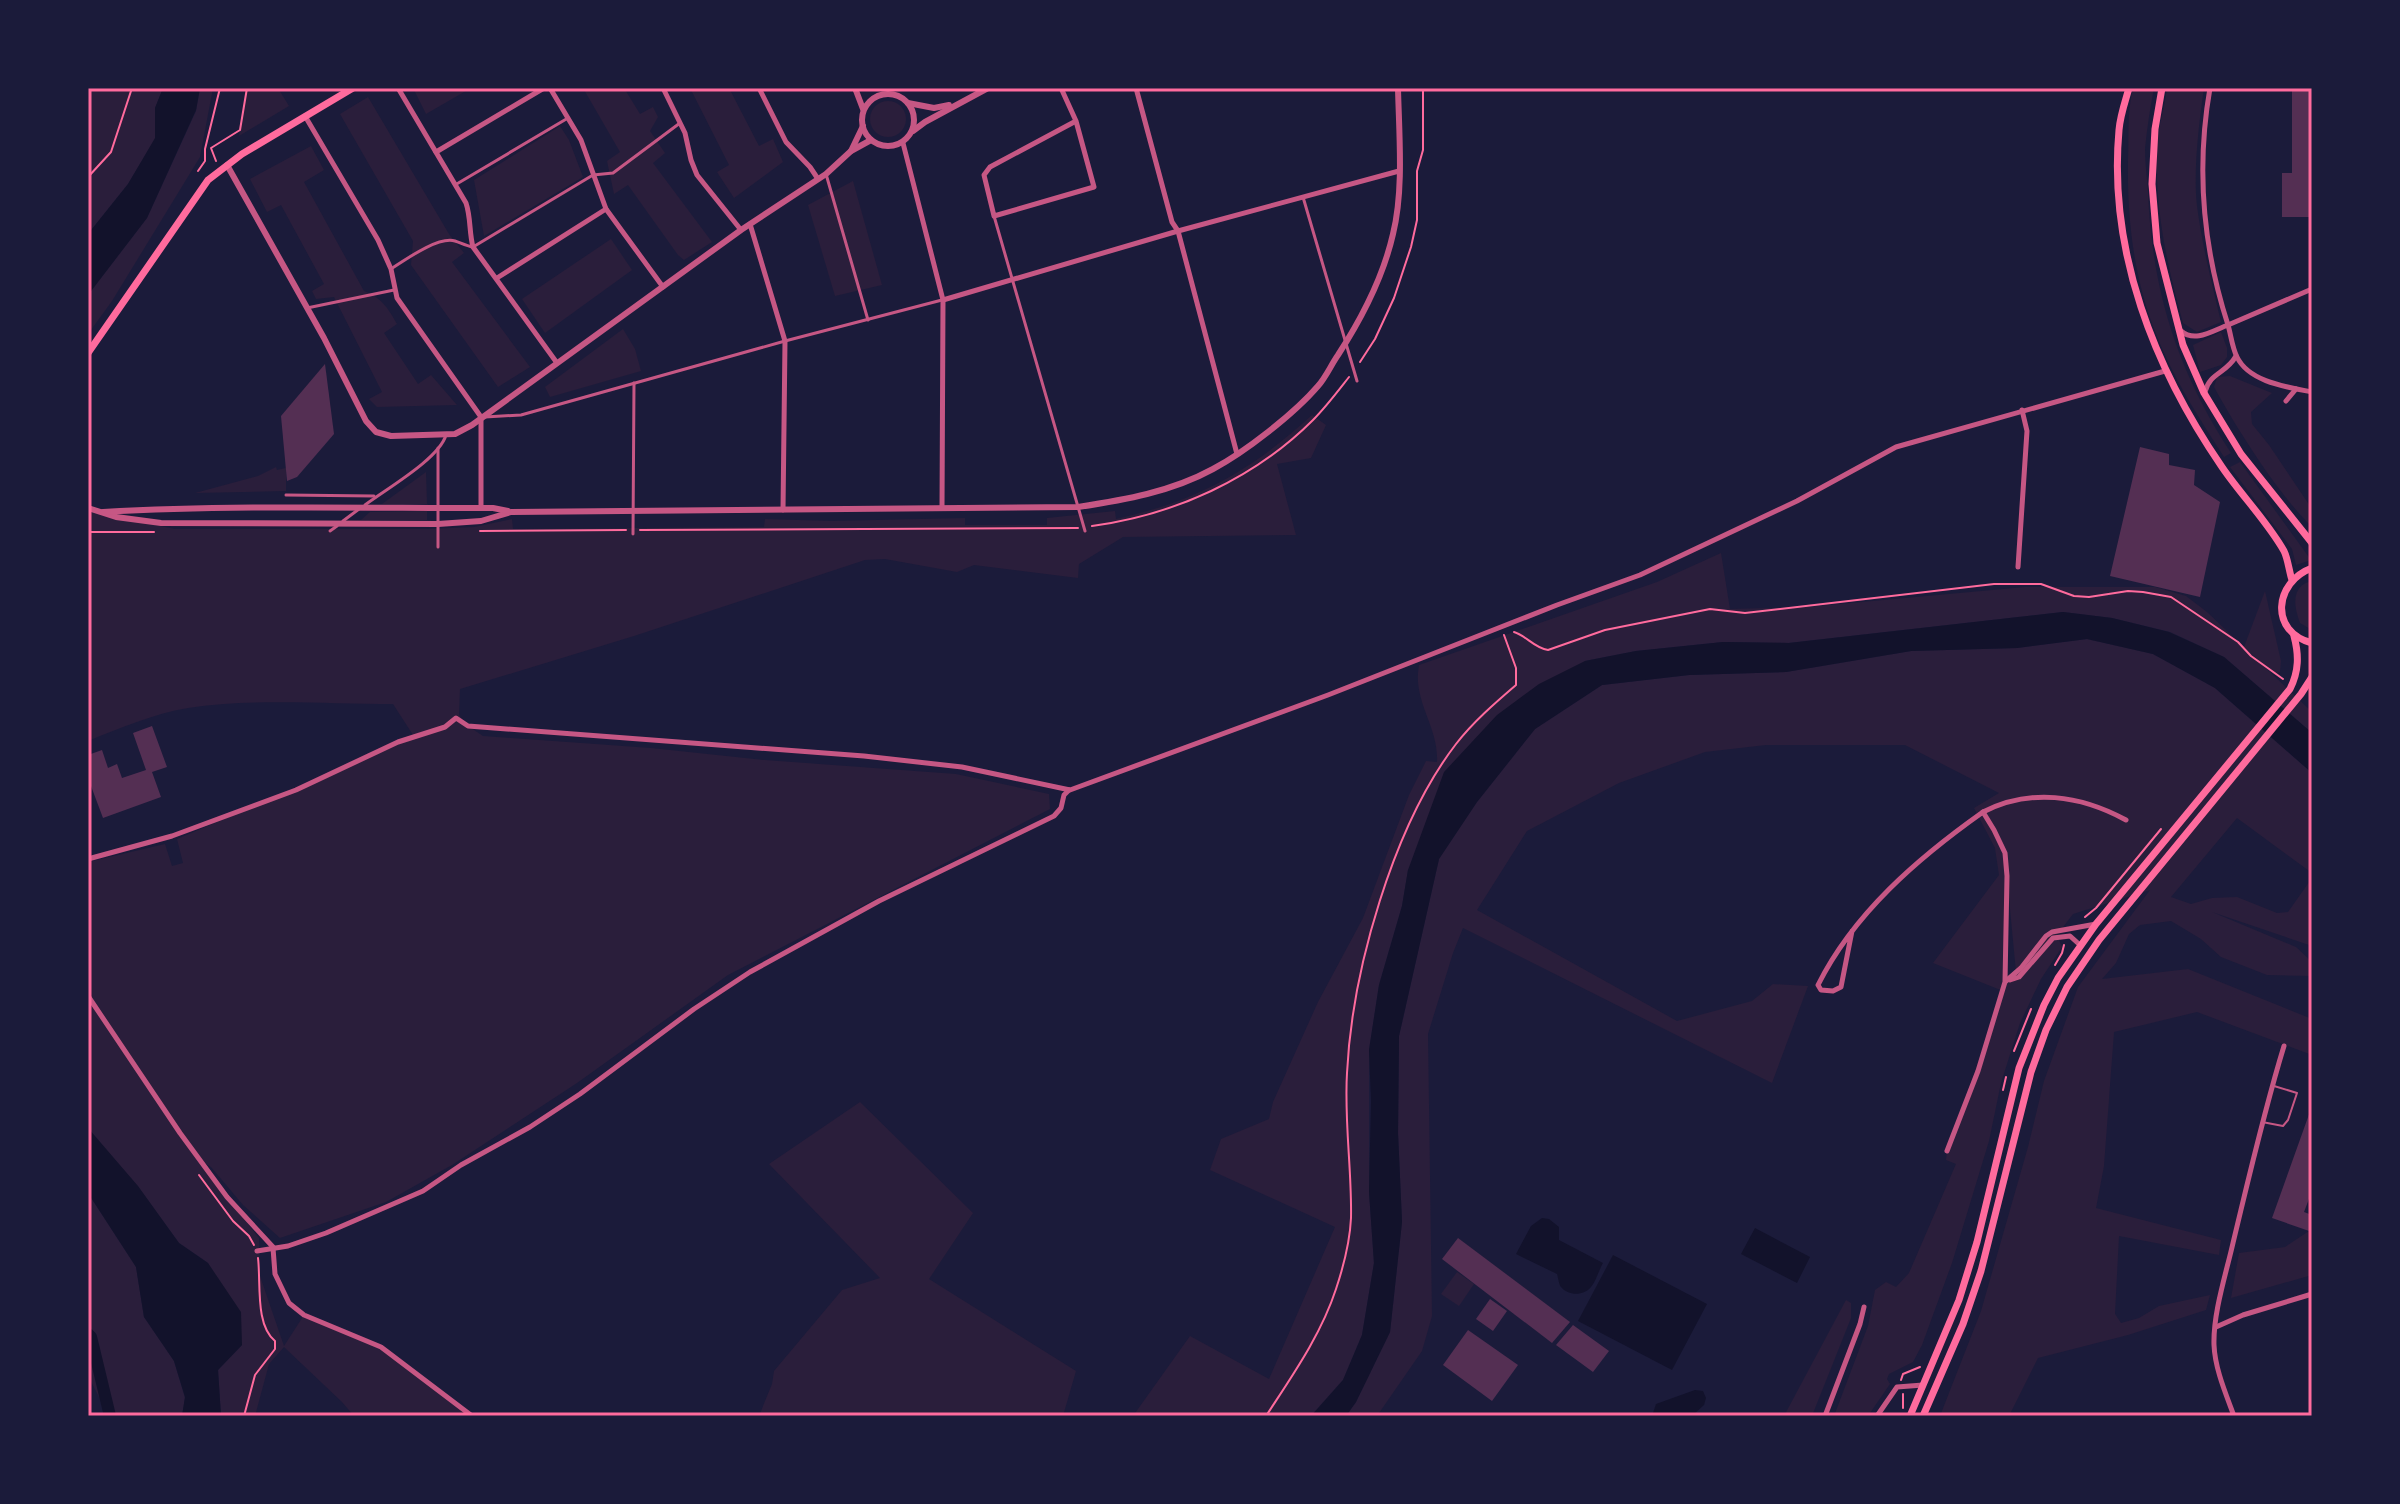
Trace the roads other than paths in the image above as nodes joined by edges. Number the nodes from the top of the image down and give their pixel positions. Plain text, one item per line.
1 (353, 88) edge
2 (398, 88) edge
3 (547, 88) edge
4 (663, 88) edge
5 (759, 88) edge
6 (855, 88) edge
7 (868, 88) edge
8 (988, 88) edge
9 (1061, 88) edge
10 (1136, 88) edge
11 (1398, 88) edge
12 (2129, 88) edge
13 (2162, 88) edge
14 (2210, 88) edge
15 (876, 96) junction
16 (908, 103) junction
17 (956, 104) junction
18 (863, 109) junction
19 (305, 116) junction
20 (568, 118) junction
21 (1076, 121) junction
22 (680, 123) junction
23 (863, 126) junction
24 (913, 131) junction
25 (871, 140) junction
26 (903, 143) junction
27 (851, 151) junction
28 (436, 152) junction
29 (227, 165) junction
30 (1399, 171) junction
31 (826, 174) junction
32 (593, 175) junction
33 (818, 179) junction
34 (455, 185) junction
35 (1303, 197) junction
36 (606, 209) junction
37 (994, 216) junction
38 (750, 224) junction
39 (741, 230) junction
40 (1178, 231) junction
41 (473, 247) junction
42 (391, 269) junction
43 (497, 278) junction
44 (1012, 281) junction
45 (663, 287) junction
46 (2312, 289) edge
47 (394, 290) junction
48 (943, 300) junction
49 (307, 308) junction
50 (868, 320) junction
51 (2228, 325) junction
52 (2177, 327) junction
53 (785, 341) junction
54 (1345, 345) junction
55 (88, 353) edge
56 (2236, 356) junction
57 (557, 363) junction
58 (2165, 371) junction
59 (1357, 381) dead end
60 (634, 383) junction
61 (2296, 389) junction
62 (2312, 392) edge
63 (2204, 393) junction
64 (2286, 401) dead end
65 (2022, 410) junction
66 (481, 417) junction
67 (446, 435) junction
68 (438, 448) junction
69 (1237, 454) junction
70 (286, 495) dead end
71 (377, 496) junction
72 (1078, 507) junction
73 (88, 508) edge
74 (438, 508) junction
75 (481, 508) junction
76 (360, 509) junction
77 (942, 509) junction
78 (783, 510) junction
79 (634, 511) junction
80 (98, 512) junction
81 (511, 512) junction
82 (340, 524) junction
83 (438, 524) junction
84 (1084, 529) road end
85 (330, 531) dead end
86 (633, 532) road end
87 (2312, 543) edge
88 (438, 547) dead end
89 (2018, 567) dead end
90 (2312, 568) edge
91 (2292, 580) junction
92 (2294, 636) junction
93 (2312, 643) edge
94 (2311, 679) edge
95 (1070, 790) junction
96 (1983, 812) junction
97 (2126, 820) dead end
98 (88, 859) edge
99 (2096, 924) junction
100 (1852, 931) junction
101 (2080, 945) junction
102 (2005, 982) junction
103 (88, 996) edge
104 (2284, 1046) dead end
105 (2272, 1085) junction
106 (2261, 1122) junction
107 (1947, 1151) dead end
108 (273, 1248) junction
109 (257, 1251) road end
110 (2312, 1294) edge
111 (1864, 1307) dead end
112 (2216, 1327) junction
113 (1924, 1385) junction
114 (472, 1416) edge
115 (1825, 1416) edge
116 (1877, 1416) edge
117 (1910, 1416) edge
118 (1923, 1416) edge
119 (2234, 1416) edge

1 - 19 main road
2 - 28 street
3 - 20 street
3 - 28 street
4 - 22 street
5 - 33 street
6 - 18 street
7 - 15 street
8 - 17 street
9 - 21 street
10 - 40 street
11 - 30 street
12 - 58 main road
13 - 52 main road
14 - 51 street
15 - 16 street
15 - 18 street
16 - 17 street
16 - 24 street
17 - 24 street
18 - 23 street
19 - 29 main road
19 - 42 street
20 - 32 street
20 - 34 street
21 - 37 street
21 - 37 street
22 - 32 street
22 - 39 street
23 - 25 street
23 - 27 street
24 - 26 street
25 - 26 street
25 - 27 street
26 - 48 street
27 - 31 street
28 - 34 street
29 - 49 street
29 - 55 main road
30 - 35 street
30 - 54 street
31 - 33 street
31 - 50 street
32 - 36 street
32 - 41 street
33 - 38 street
34 - 41 street
35 - 40 street
35 - 54 street
36 - 43 street
36 - 45 street
37 - 44 street
38 - 39 street
38 - 53 street
39 - 45 street
40 - 44 street
40 - 69 street
41 - 42 street
41 - 43 street
42 - 47 street
43 - 57 street
44 - 48 street
44 - 72 street
45 - 57 street
46 - 51 street
47 - 49 street
47 - 66 street
48 - 50 street
48 - 77 street
49 - 67 street
50 - 53 street
51 - 52 street
51 - 56 street
52 - 63 main road
53 - 60 street
53 - 78 street
54 - 59 street
54 - 69 street
56 - 61 street
56 - 63 street
57 - 66 street
58 - 65 street
58 - 91 main road
60 - 66 street
60 - 79 street
61 - 62 street
61 - 64 street
63 - 87 main road
65 - 89 street
65 - 95 street
66 - 67 street
66 - 75 street
67 - 68 street
68 - 71 street
68 - 74 street
69 - 72 street
70 - 71 street
71 - 76 street
72 - 77 street
72 - 84 street
73 - 80 street
74 - 75 street
74 - 76 street
74 - 83 street
75 - 81 street
76 - 80 street
76 - 82 street
77 - 78 street
78 - 79 street
79 - 81 street
79 - 86 street
80 - 82 street
81 - 83 street
82 - 83 street
82 - 85 street
83 - 88 street
90 - 91 main road
91 - 92 main road
92 - 93 main road
92 - 99 main road
94 - 118 main road
95 - 98 street
95 - 108 street
96 - 97 street
96 - 100 street
96 - 102 street
99 - 101 main road
99 - 102 street
100 - 100 street
101 - 102 street
101 - 113 main road
102 - 107 street
103 - 108 street
104 - 105 street
105 - 106 street
105 - 106 lane
106 - 112 street
108 - 109 street
108 - 114 street
110 - 112 street
111 - 115 street
112 - 119 street
113 - 116 street
113 - 117 main road

